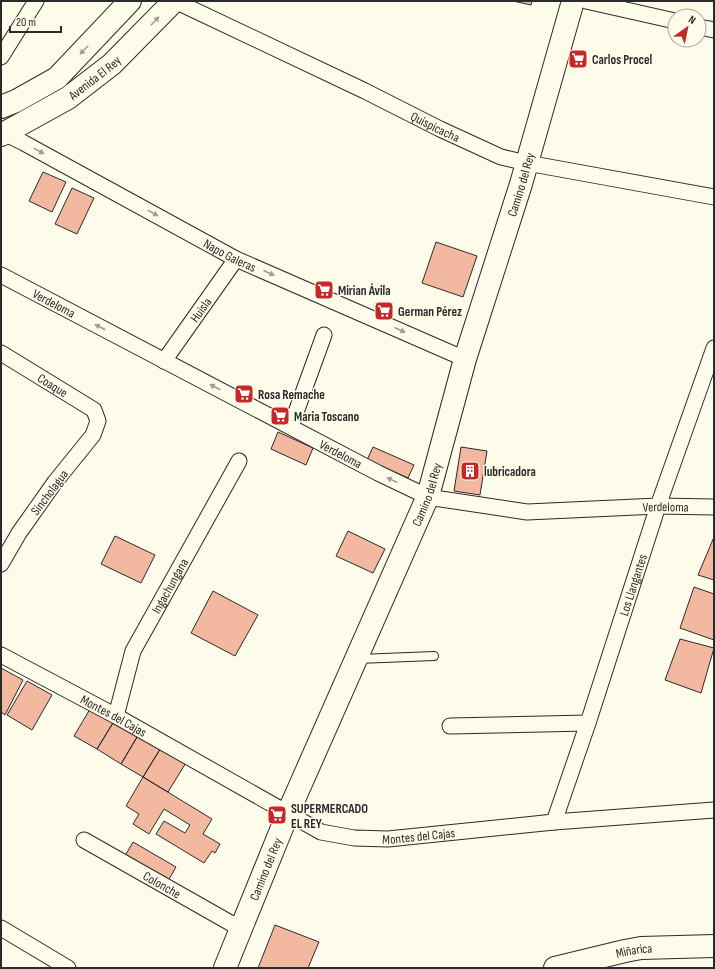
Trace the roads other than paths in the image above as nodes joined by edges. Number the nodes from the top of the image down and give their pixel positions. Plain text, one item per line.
1 (36, 1) edge
2 (130, 1) edge
3 (175, 1) edge
4 (573, 1) edge
5 (586, 1) edge
6 (667, 19) edge
7 (1, 58) edge
8 (1, 107) edge
9 (3, 134) edge
10 (527, 163) junction
11 (714, 197) edge
12 (236, 258) junction
13 (1, 275) edge
14 (324, 335) dead end
15 (714, 348) edge
16 (1, 353) edge
17 (465, 359) junction
18 (164, 361) junction
19 (98, 421) joint
20 (291, 426) junction
21 (239, 461) dead end
22 (428, 496) junction
23 (658, 506) junction
24 (714, 507) edge
25 (1, 564) edge
26 (1, 655) edge
27 (434, 656) dead end
28 (356, 659) junction
29 (116, 716) junction
30 (588, 723) junction
31 (450, 726) dead end
32 (714, 810) edge
33 (288, 813) junction
34 (554, 822) junction
35 (84, 840) dead end
36 (1, 928) edge
37 (241, 929) junction
38 (714, 946) edge
39 (68, 968) edge
40 (225, 968) edge
41 (556, 968) edge

1 - 7 street
2 -> 8 street, Avenida El Rey
9 -> 3 street, Avenida El Rey
3 - 10 street, Quispicacha
4 - 10 street, Camino del Rey
5 - 6 street
9 -> 12 street, Napo Galeras
10 - 11 street, Quispicacha
10 - 17 street, Camino del Rey
12 -> 17 street, Napo Galeras
12 - 18 street, Huisla
18 -> 13 street, Verdeloma
14 - 20 street
15 - 23 street, Los Llangantes
16 - 19 street, Coaque
17 - 22 street, Camino del Rey
20 -> 18 street, Verdeloma
19 - 25 street, Sincholagua
22 -> 20 street, Verdeloma
21 - 29 street, Ingachungana
22 - 23 street, Verdeloma
22 - 28 street, Camino del Rey
23 - 24 street, Verdeloma
23 - 30 street, Los Llangantes
26 - 29 street, Montes del Cajas
27 - 28 lane
28 - 33 street, Camino del Rey
29 - 33 street, Montes del Cajas
30 - 31 street
30 - 34 street, Los Llangantes
32 - 34 street, Montes del Cajas
33 - 34 street, Montes del Cajas
33 - 37 street, Camino del Rey
35 - 37 street, Colonche
36 - 39 street
37 - 40 street, Camino del Rey
38 - 41 street, Miñarica

